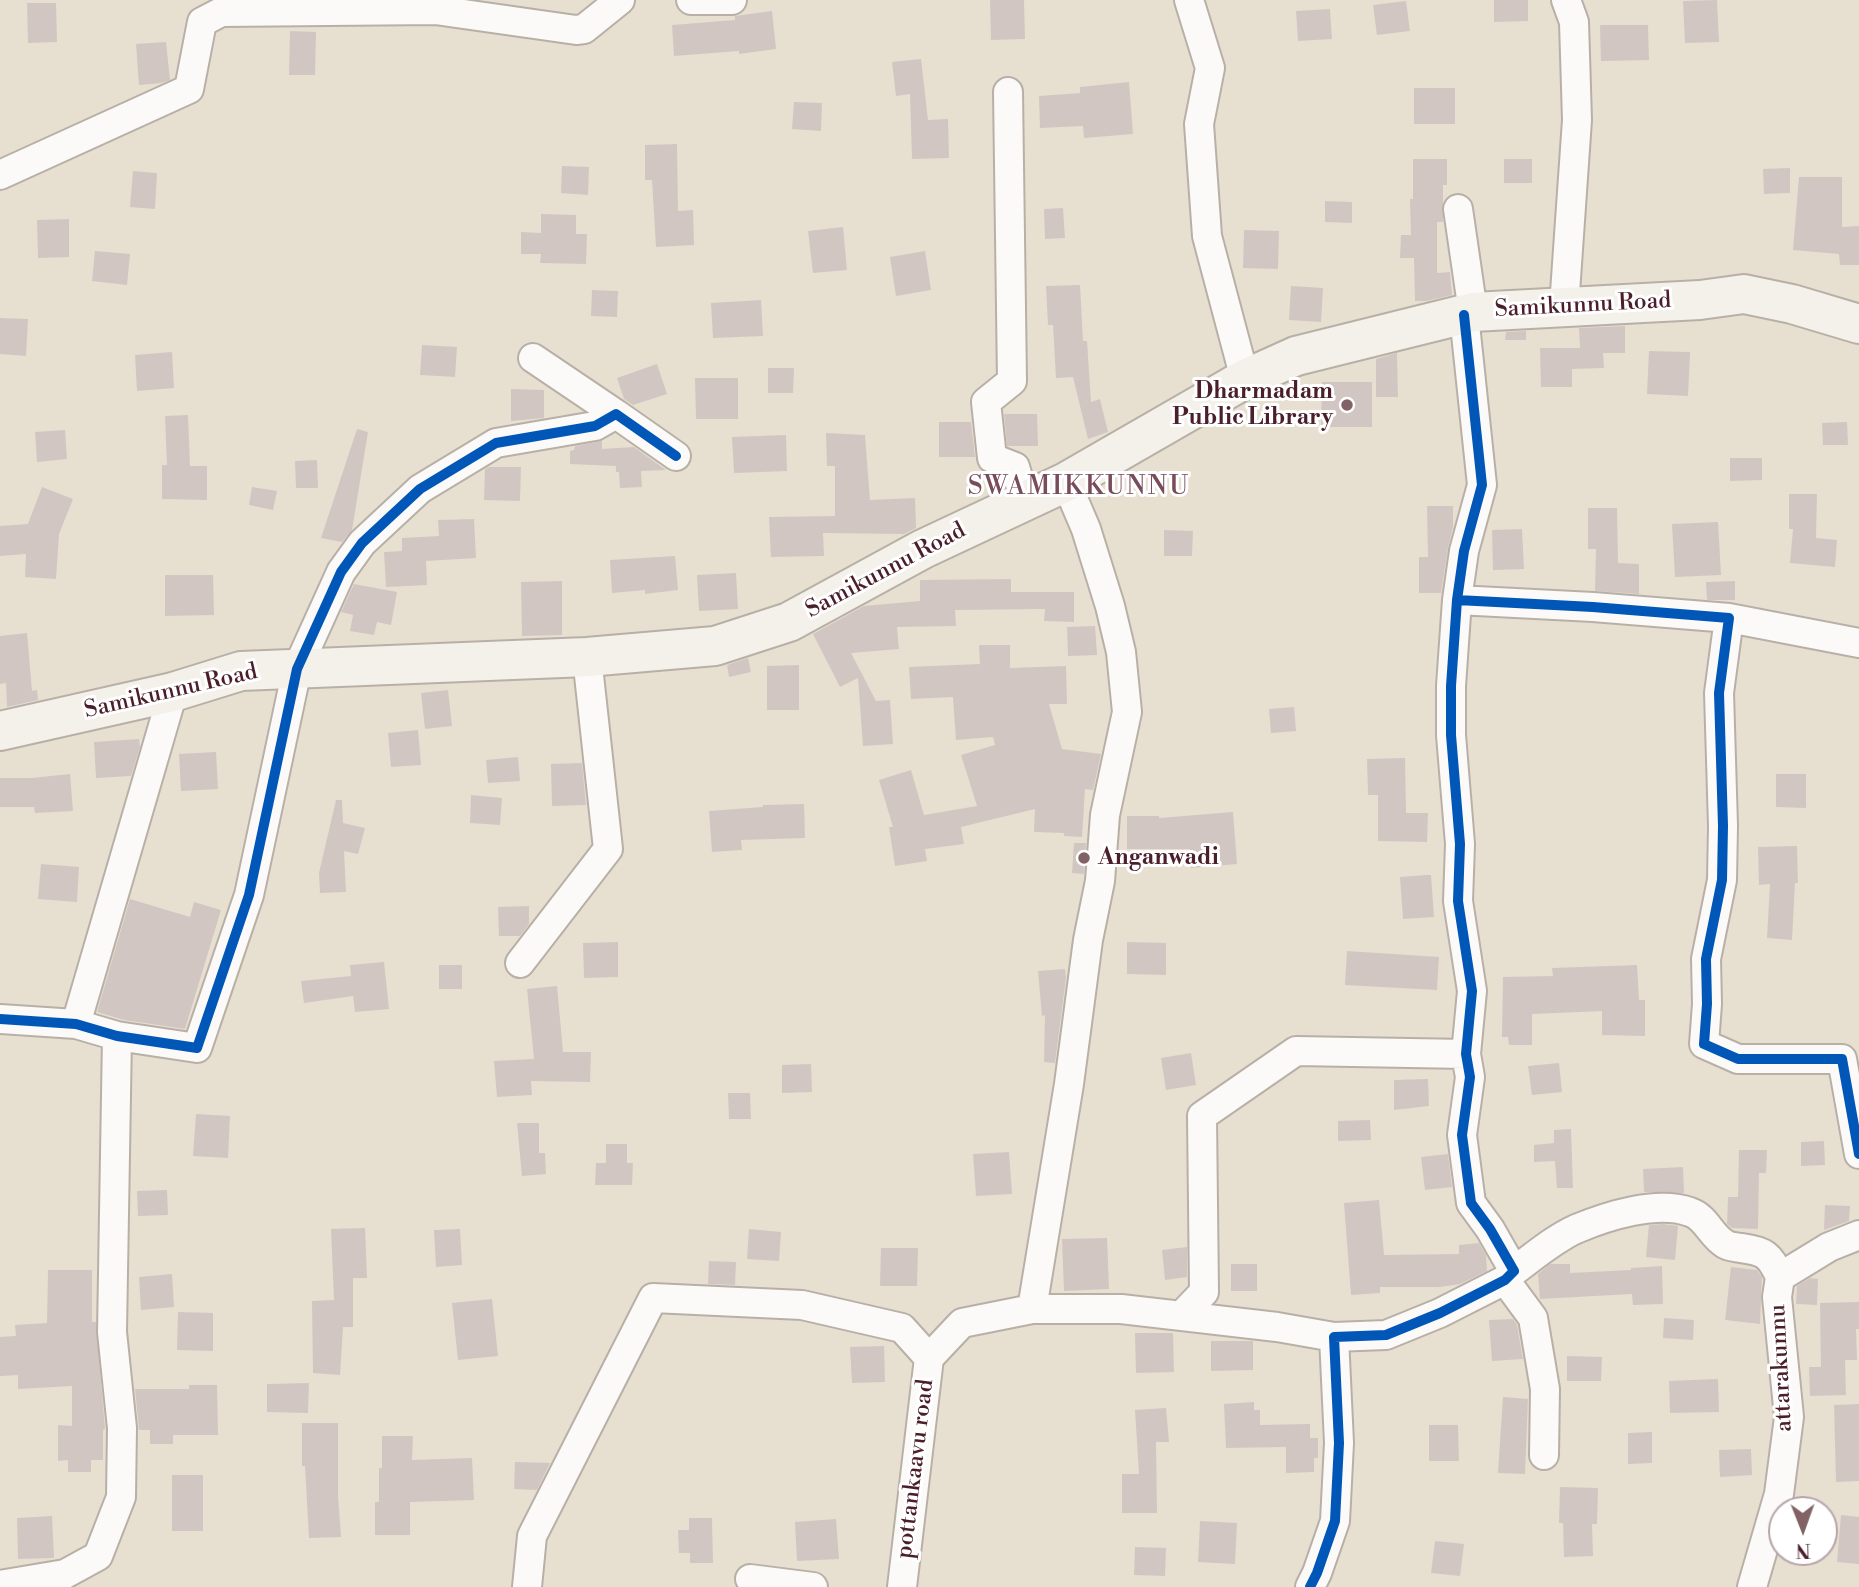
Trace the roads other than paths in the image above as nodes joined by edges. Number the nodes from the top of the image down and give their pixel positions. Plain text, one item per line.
1 (620, 0) edge
2 (691, 0) edge
3 (732, 0) edge
4 (1189, 0) edge
5 (1566, 0) edge
6 (1008, 92) dead end
7 (0, 175) edge
8 (1458, 209) dead end
9 (1564, 307) junction
10 (1469, 313) junction
11 (1859, 324) edge
12 (533, 358) dead end
13 (1245, 379) junction
14 (616, 414) junction
15 (676, 456) dead end
16 (1066, 482) junction
17 (1025, 501) junction
18 (1457, 600) junction
19 (1729, 618) junction
20 (1859, 643) edge
21 (587, 657) junction
22 (297, 669) junction
23 (173, 692) junction
24 (0, 731) edge
25 (520, 962) dead end
26 (0, 1019) edge
27 (76, 1024) junction
28 (117, 1036) junction
29 (1466, 1054) junction
30 (1859, 1154) edge
31 (1859, 1235) edge
32 (1510, 1276) junction
33 (1780, 1277) junction
34 (1031, 1309) junction
35 (1181, 1315) junction
36 (1334, 1337) junction
37 (929, 1358) junction
38 (1544, 1455) dead end
39 (750, 1579) dead end
40 (0, 1585) edge
41 (527, 1587) edge
42 (813, 1587) edge
43 (902, 1587) edge
44 (1310, 1587) edge
45 (1752, 1587) edge

1 - 7 street
2 - 3 street
4 - 13 street
5 - 9 street
6 - 17 street
8 - 10 street
9 - 10 main road, Samikunnu Road
9 - 11 main road, Samikunnu Road
10 - 13 main road, Samikunnu Road
10 - 18 street
12 - 14 street
13 - 16 main road, Samikunnu Road
14 - 15 street
14 - 22 street
16 - 17 main road, Samikunnu Road
16 - 34 street
17 - 21 main road, Samikunnu Road
18 - 19 street
18 - 29 street
19 - 20 street
19 - 30 street
21 - 22 main road, Samikunnu Road
21 - 25 street
22 - 23 main road, Samikunnu Road
22 - 28 street
23 - 24 main road, Samikunnu Road
23 - 27 street
26 - 27 street
27 - 28 street
28 - 40 street
29 - 32 street
29 - 35 street
31 - 33 street, attarakunnu
32 - 33 street
32 - 36 street
32 - 38 street
33 - 45 street, attarakunnu
34 - 35 street
34 - 37 street, pottankaavu road
35 - 36 street
36 - 44 street
37 - 41 street
37 - 43 street, pottankaavu road
39 - 42 street

